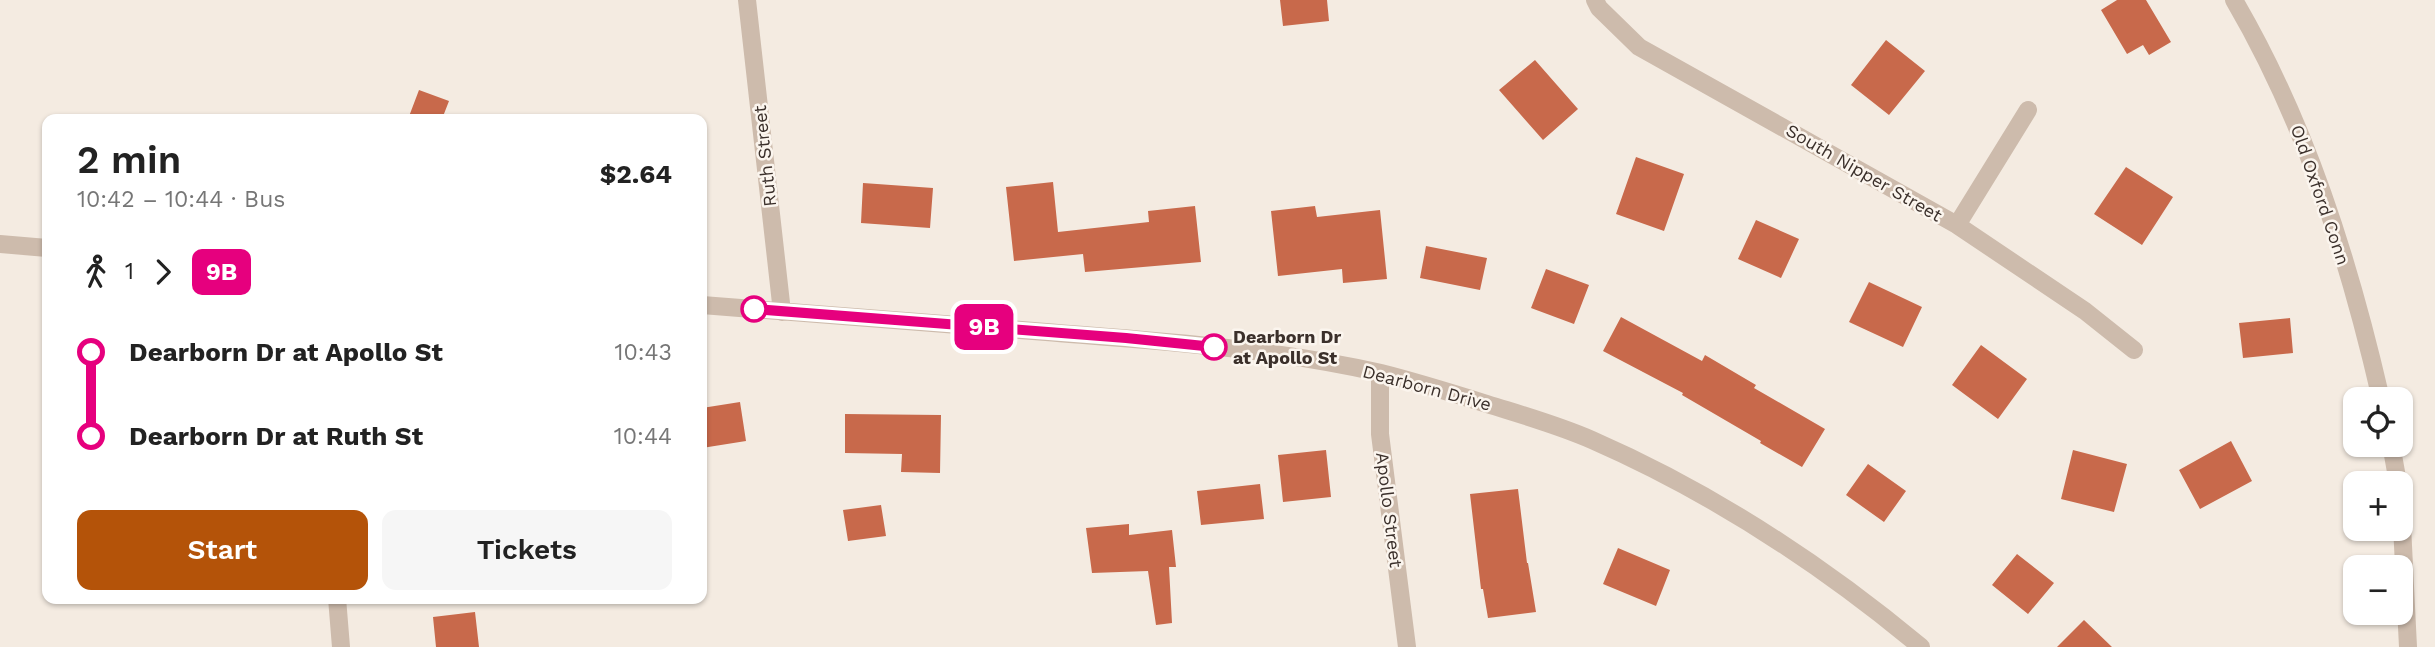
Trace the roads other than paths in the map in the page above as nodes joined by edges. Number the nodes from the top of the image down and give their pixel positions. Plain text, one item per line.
1 (747, 0) edge
2 (1595, 0) edge
3 (2234, 0) edge
4 (2028, 110) dead end
5 (1957, 225) junction
6 (0, 244) edge
7 (42, 248) edge
8 (707, 305) edge
9 (782, 312) junction
10 (2134, 350) dead end
11 (1380, 373) junction
12 (2378, 387) edge
13 (2403, 541) edge
14 (337, 604) edge
15 (341, 647) edge
16 (1407, 647) edge
17 (1921, 647) edge
18 (2408, 647) edge

1 - 9 street, Ruth Street
2 - 5 street, South Nipper Street
3 - 12 street, Old Oxford Conn
4 - 5 street
5 - 10 street, South Nipper Street
6 - 7 street
8 - 9 street, Dearborn Drive
9 - 11 street, Dearborn Drive
11 - 16 street, Apollo Street
11 - 17 street, Dearborn Drive
13 - 18 street
14 - 15 street

